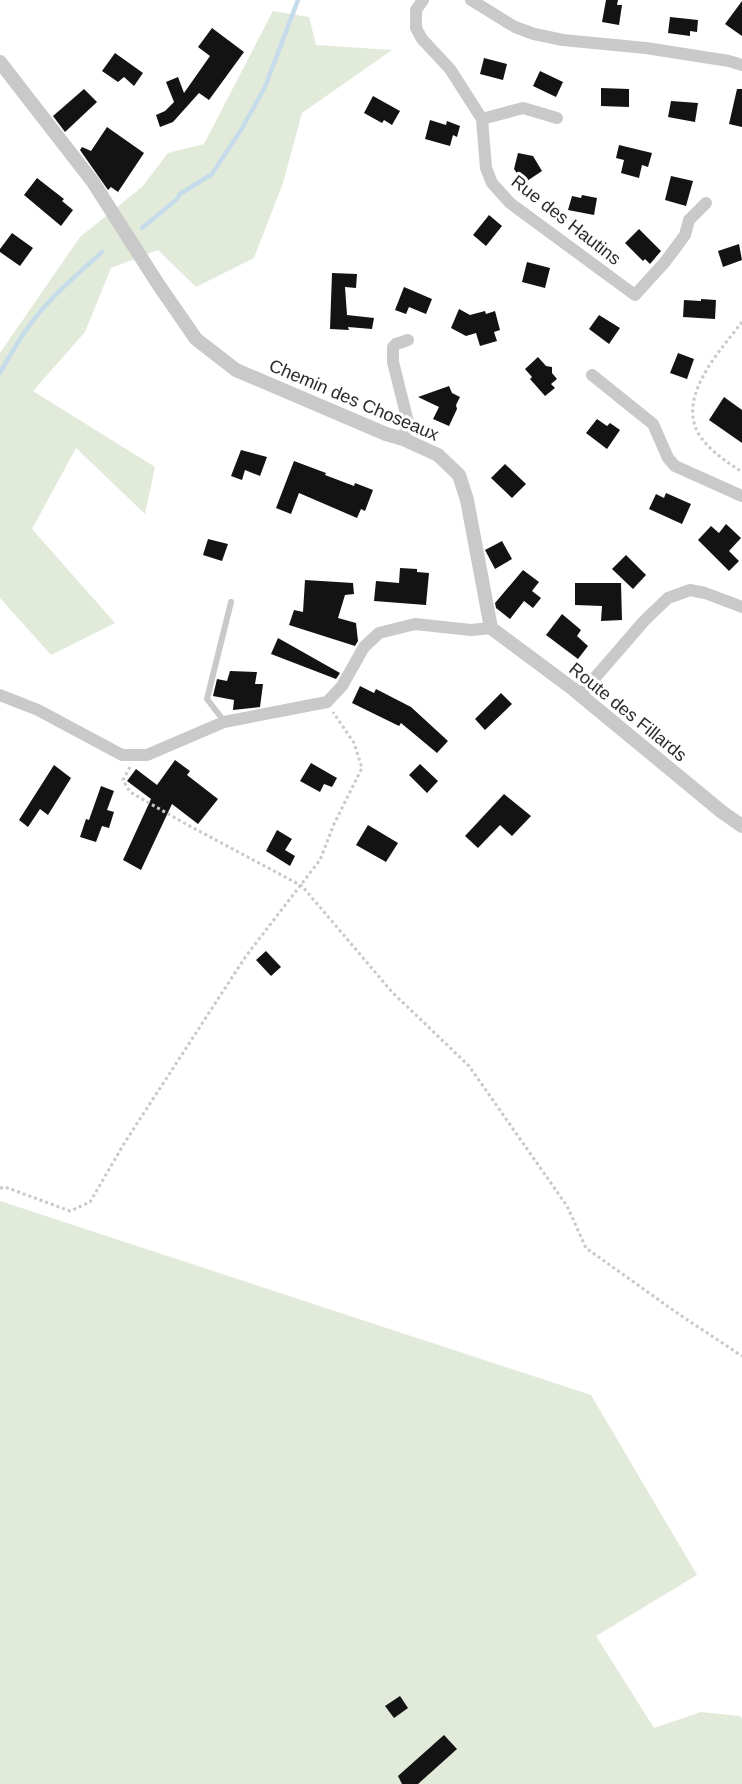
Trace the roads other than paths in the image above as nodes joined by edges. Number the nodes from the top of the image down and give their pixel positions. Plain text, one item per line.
1 (423, 0) edge
2 (471, 0) edge
3 (0, 62) edge
4 (742, 64) edge
5 (557, 118) dead end
6 (482, 119) junction
7 (706, 203) dead end
8 (408, 340) dead end
9 (592, 375) dead end
10 (403, 438) junction
11 (742, 496) edge
12 (231, 602) dead end
13 (742, 607) edge
14 (490, 628) junction
15 (0, 694) edge
16 (580, 695) junction
17 (224, 722) junction
18 (742, 826) edge

1 - 6 street, Rue des Hautins
2 - 4 street
3 - 10 street, Chemin des Choseaux
5 - 6 street
6 - 7 street, Rue des Hautins
8 - 10 street
9 - 11 street
10 - 14 street, Chemin des Choseaux
12 - 17 lane
13 - 16 street
14 - 16 street, Route des Fillards
14 - 17 street
15 - 17 street
16 - 18 street, Route des Fillards

